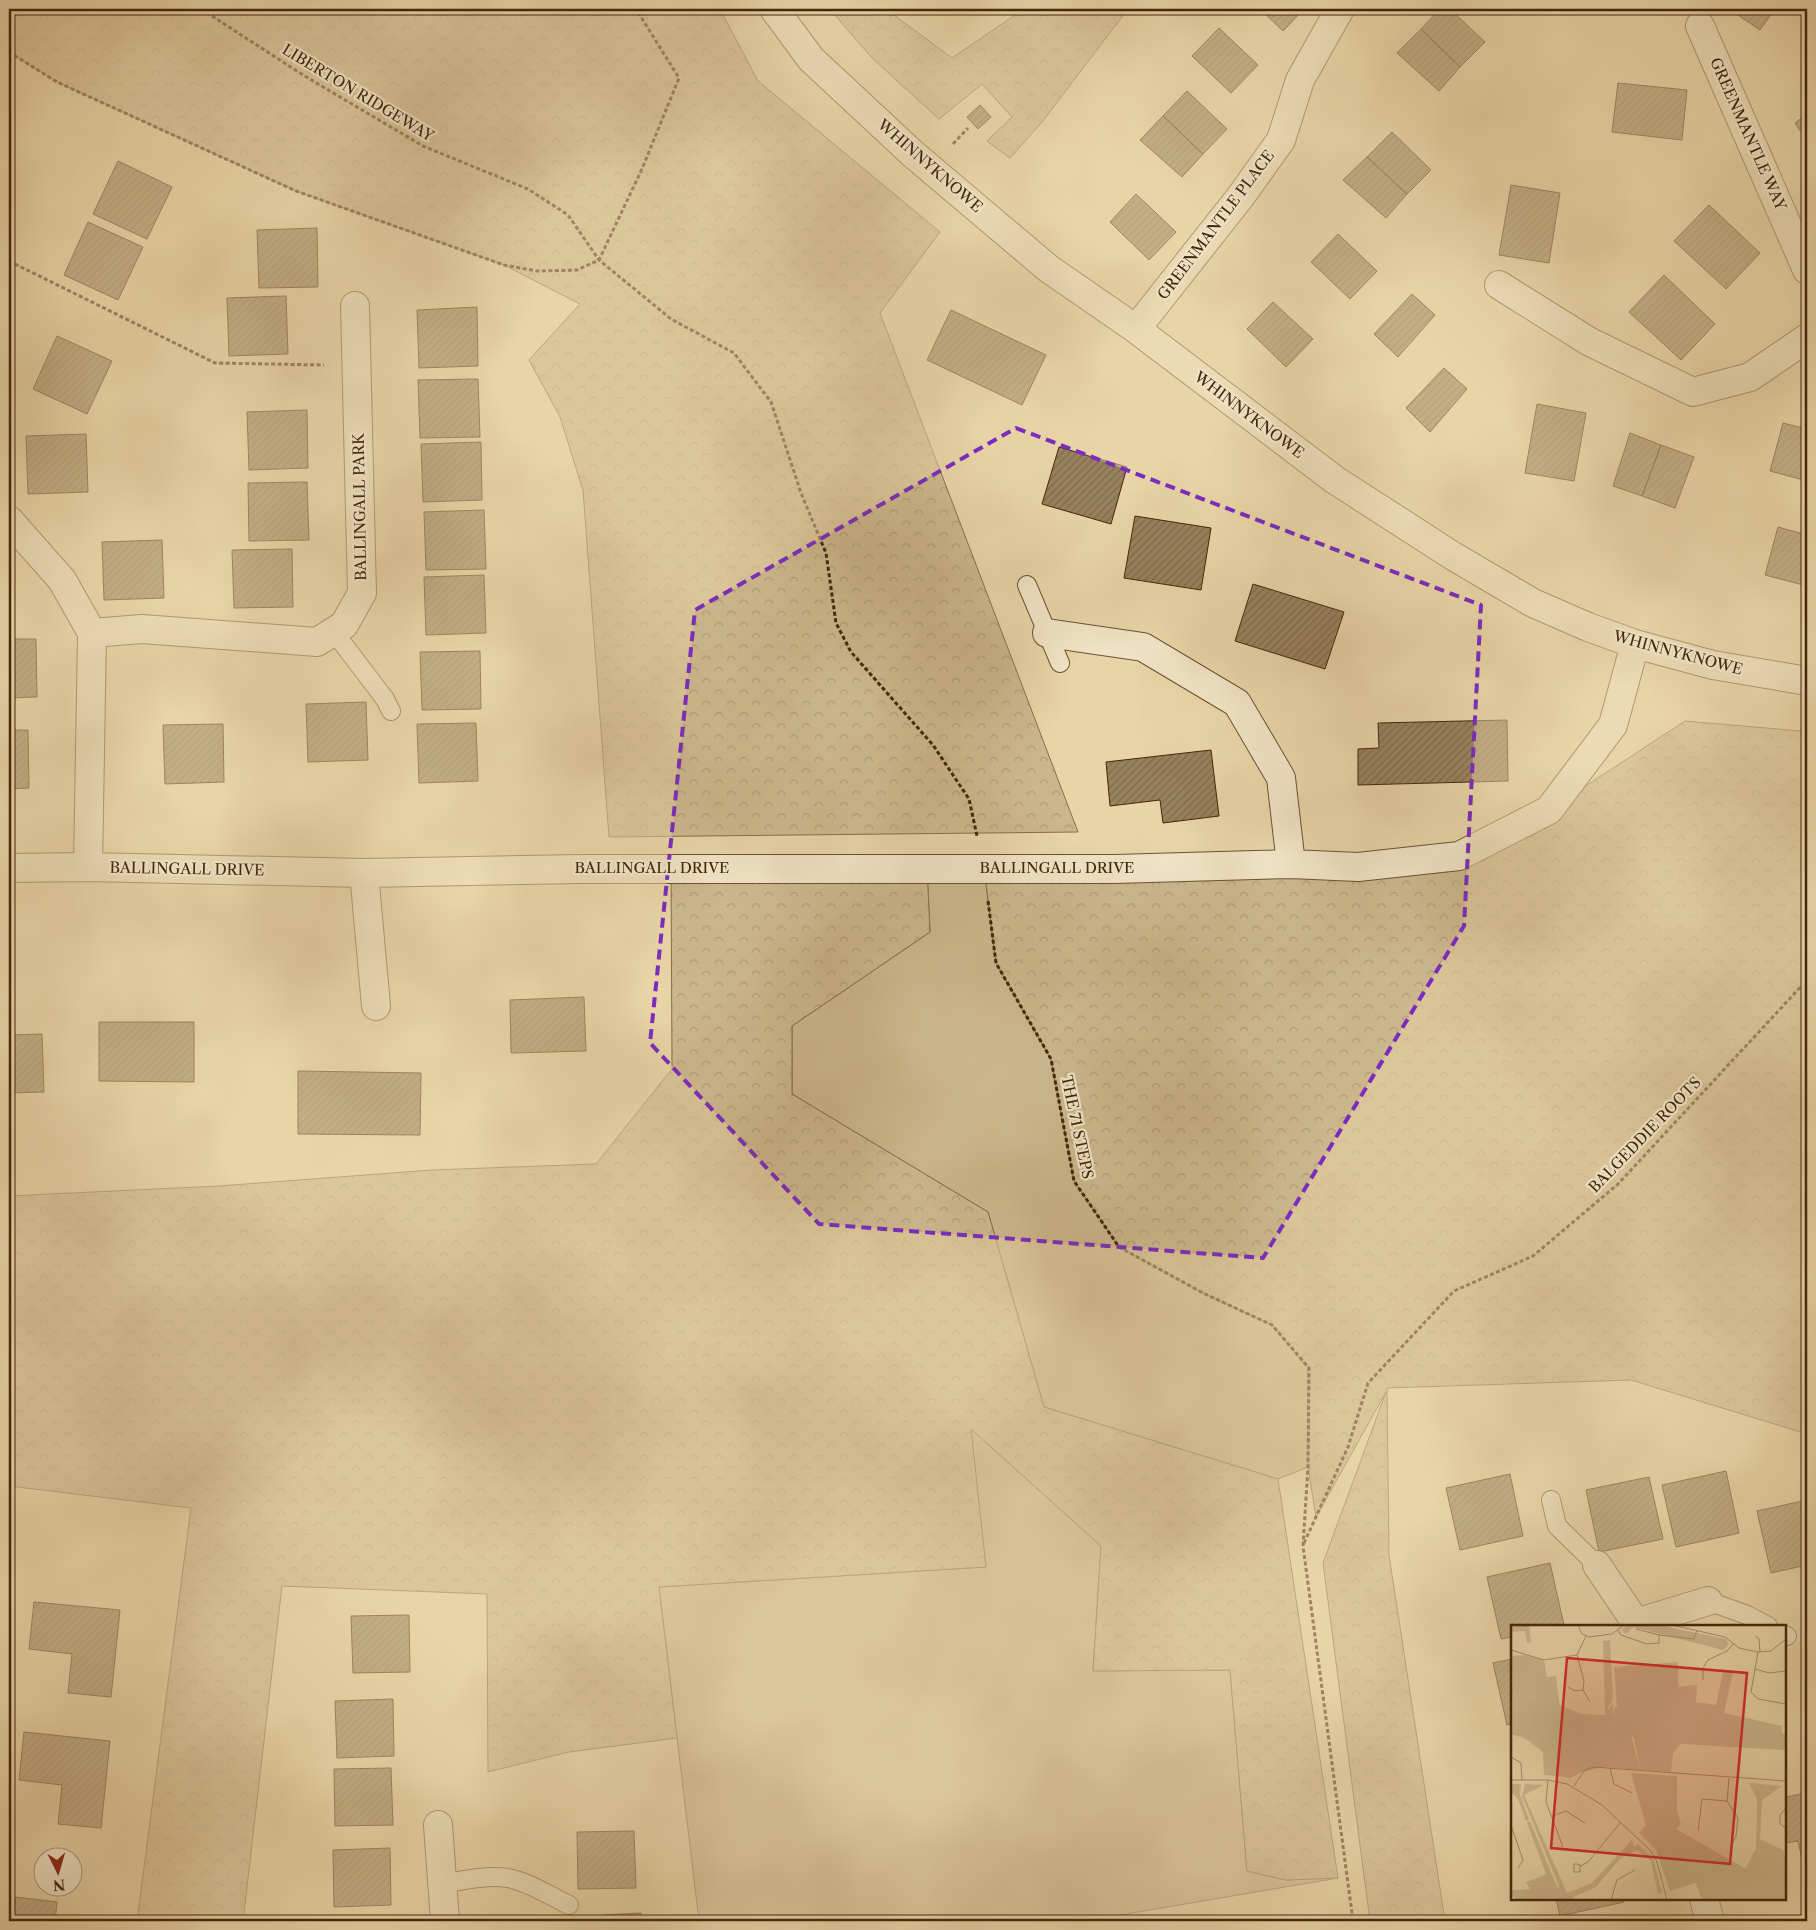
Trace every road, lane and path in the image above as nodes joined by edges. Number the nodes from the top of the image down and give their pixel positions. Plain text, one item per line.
1 (201, 9) edge
2 (636, 9) edge
3 (774, 9) edge
4 (1340, 9) edge
5 (1700, 26) dead end
6 (9, 52) edge
7 (9, 260) edge
8 (599, 260) junction
9 (1807, 270) edge
10 (1498, 285) dead end
11 (355, 306) dead end
12 (1136, 329) junction
13 (1807, 338) edge
14 (357, 365) junction
15 (9, 520) edge
16 (1027, 585) dead end
17 (92, 632) junction
18 (334, 632) junction
19 (1047, 633) junction
20 (1635, 644) junction
21 (1060, 663) dead end
22 (1807, 680) edge
23 (391, 710) dead end
24 (1291, 864) junction
25 (88, 867) junction
26 (9, 868) edge
27 (984, 868) junction
28 (364, 874) junction
29 (1807, 980) edge
30 (376, 1006) dead end
31 (1551, 1500) dead end
32 (1303, 1546) junction
33 (1597, 1565) joint
34 (1708, 1601) joint
35 (1636, 1625) edge
36 (1766, 1625) edge
37 (438, 1825) dead end
38 (442, 1884) junction
39 (1704, 1900) edge
40 (569, 1905) dead end
41 (445, 1921) edge
42 (1353, 1921) edge
43 (1710, 1921) edge

1 - 8 path, LIBERTON RIDGEWAY
2 - 8 path
3 - 12 street, WHINNYKNOWE
4 - 12 street, GREENMANTLE PLACE
5 - 9 street, GREENMANTLE WAY
6 - 8 path
7 - 14 path
8 - 27 path, LIBERTON RIDGEWAY
10 - 13 street
11 - 14 street, BALLINGALL PARK
12 - 20 street, WHINNYKNOWE
14 - 18 street, BALLINGALL PARK
15 - 17 street
16 - 19 lane
17 - 18 street, BALLINGALL PARK
17 - 25 street
18 - 23 lane
19 - 21 lane
19 - 24 street
20 - 22 street, WHINNYKNOWE
20 - 24 street, BALLINGALL DRIVE
24 - 27 street, BALLINGALL DRIVE
25 - 26 street, BALLINGALL DRIVE
25 - 28 street, BALLINGALL DRIVE
27 - 28 street, BALLINGALL DRIVE
27 - 32 path, THE 71 STEPS
28 - 30 street
29 - 32 path, BALGEDDIE ROOTS
31 - 33 lane
32 - 42 path, THE 71 STEPS
33 - 35 street
34 - 35 street
34 - 36 lane
37 - 38 street
38 - 40 lane
38 - 41 street
39 - 43 street

